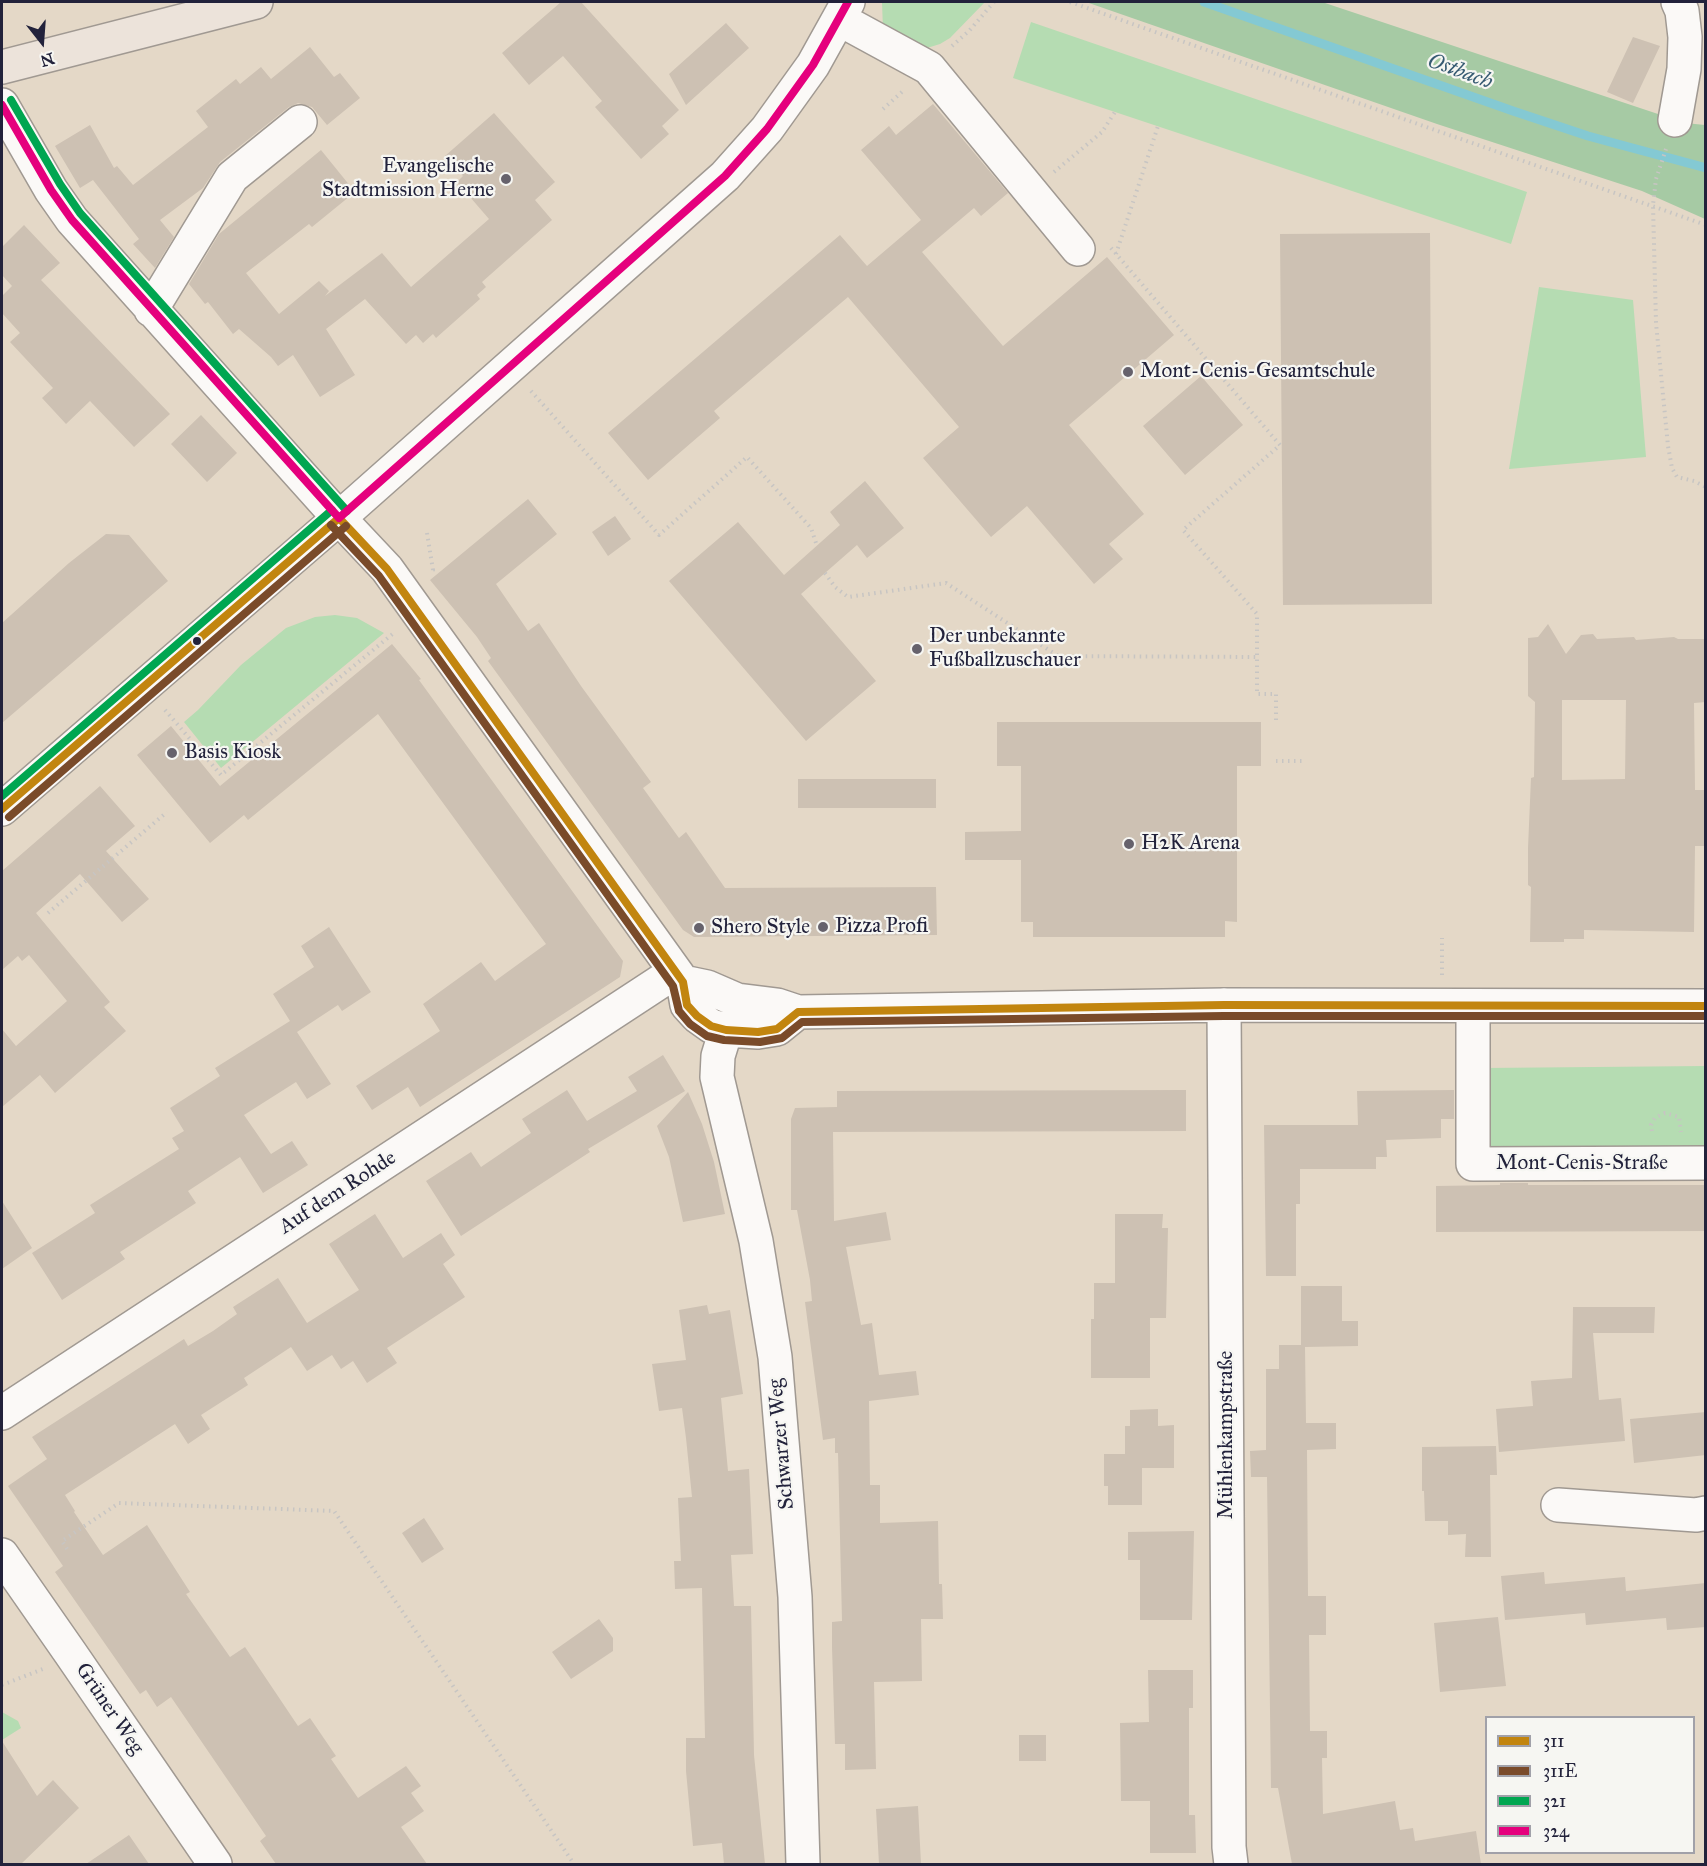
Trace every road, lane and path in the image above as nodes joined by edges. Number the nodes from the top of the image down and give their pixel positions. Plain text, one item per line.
1 (256, 2) edge
2 (1070, 2) edge
3 (1689, 8) edge
4 (843, 10) edge
5 (2, 67) edge
6 (2, 105) edge
7 (1115, 112) dead end
8 (300, 122) dead end
9 (1158, 126) dead end
10 (1672, 131) joint
11 (1030, 191) junction
12 (1653, 205) junction
13 (1706, 225) edge
14 (1091, 245) joint
15 (1116, 254) junction
16 (152, 310) junction
17 (510, 367) junction
18 (1706, 488) edge
19 (339, 518) junction
20 (816, 546) dead end
21 (825, 573) dead end
22 (419, 613) junction
23 (1257, 657) junction
24 (145, 686) junction
25 (1276, 722) dead end
26 (1276, 761) dead end
27 (1303, 761) dead end
28 (2, 809) edge
29 (167, 812) dead end
30 (48, 913) dead end
31 (679, 977) junction
32 (1224, 1005) junction
33 (1473, 1006) junction
34 (1706, 1006) edge
35 (798, 1012) junction
36 (726, 1030) junction
37 (1706, 1163) edge
38 (2, 1413) edge
39 (1558, 1505) dead end
40 (1706, 1513) edge
41 (67, 1549) dead end
42 (2, 1555) edge
43 (44, 1669) dead end
44 (2, 1685) edge
45 (215, 1864) edge
46 (574, 1864) edge
47 (803, 1864) edge
48 (1231, 1864) edge

1 - 5 main road
2 - 12 path
3 - 10 street
4 - 11 street
4 - 17 street
6 - 16 street
7 - 11 path
8 - 16 street
9 - 15 path
10 - 12 path
11 - 14 street
12 - 13 path
12 - 18 path
14 - 15 path
15 - 23 path
16 - 19 street
17 - 19 street
17 - 20 path
19 - 22 street
19 - 24 street
21 - 23 path
22 - 24 path
22 - 31 street
23 - 25 path
24 - 28 street
26 - 27 path
29 - 30 path
31 - 35 street
31 - 36 street
31 - 38 street, Auf dem Rohde
32 - 33 street
32 - 35 street
32 - 48 street, Mühlenkampstraße
33 - 34 street
33 - 37 street, Mont-Cenis-Straße
35 - 36 street
36 - 47 street, Schwarzer Weg
39 - 40 street
41 - 46 path
42 - 45 street, Grüner Weg
43 - 44 path

